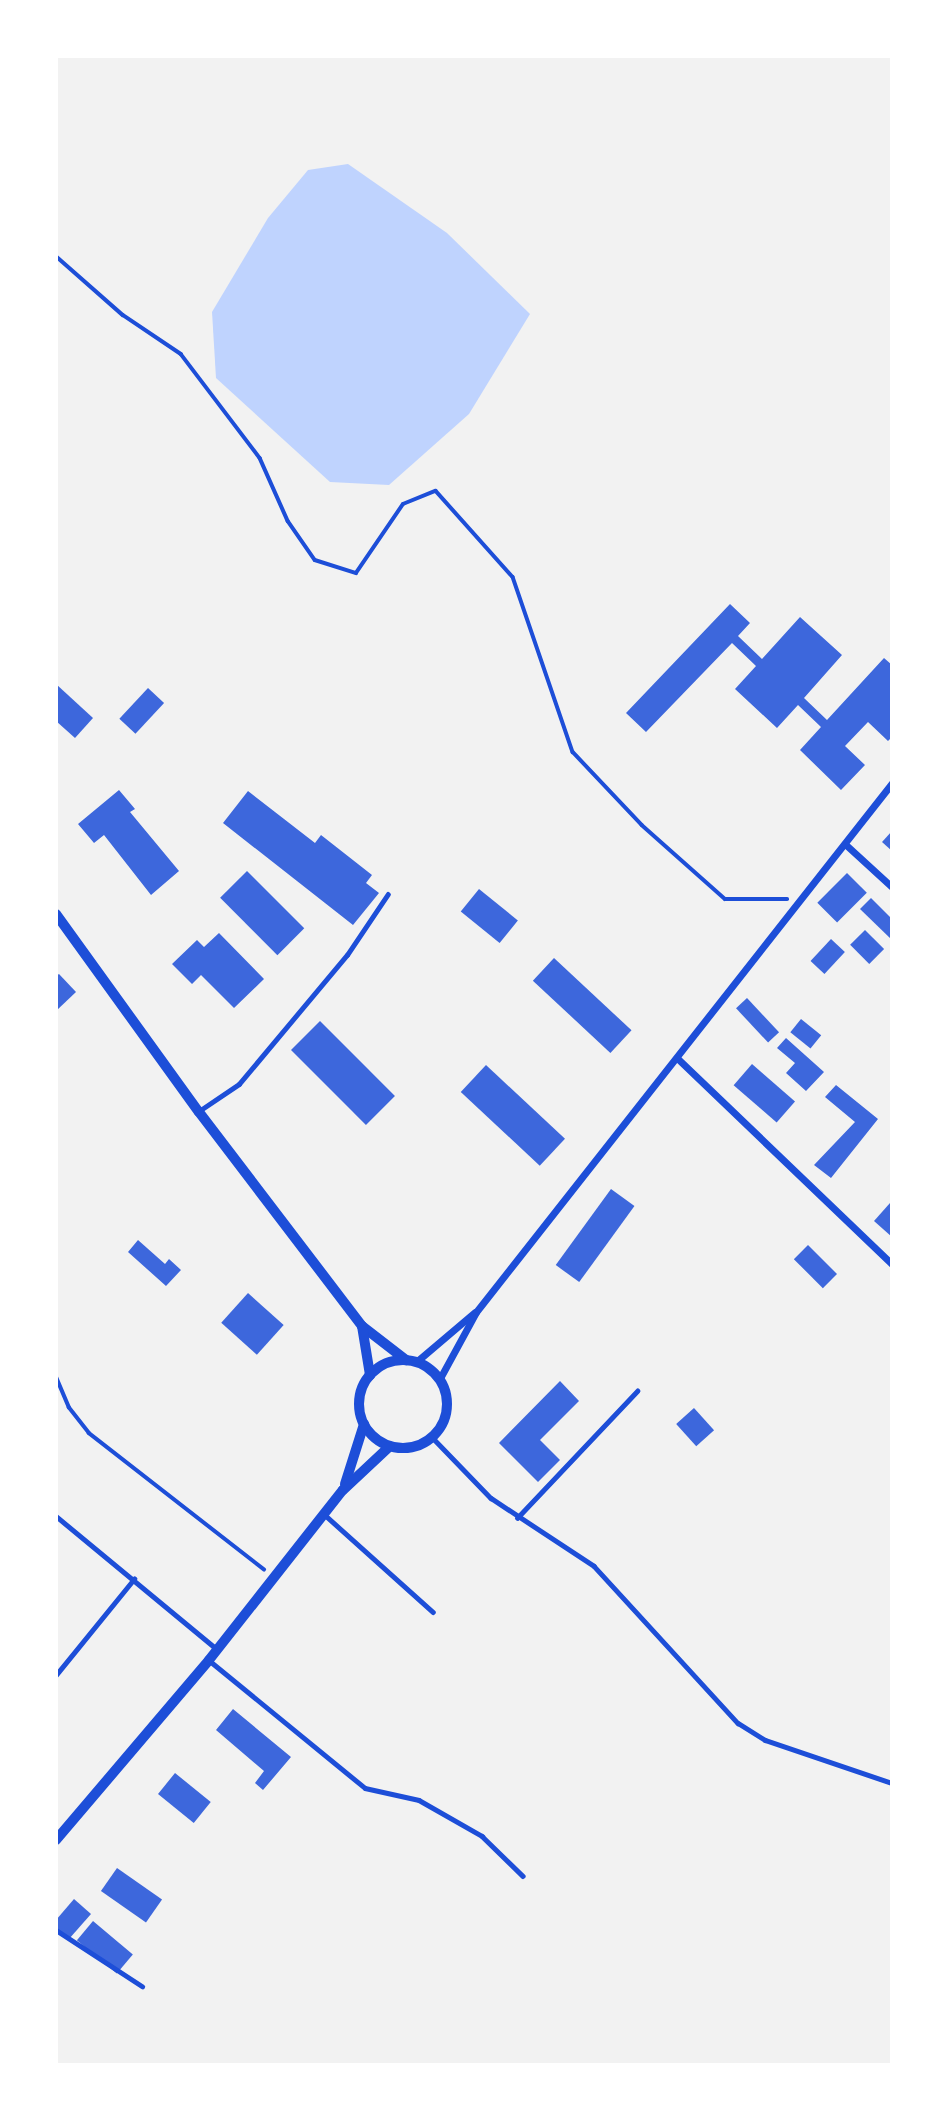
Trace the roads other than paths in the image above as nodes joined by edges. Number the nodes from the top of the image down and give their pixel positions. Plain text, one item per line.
1 (892, 783) edge
2 (845, 844) junction
3 (892, 887) edge
4 (388, 894) dead end
5 (56, 914) edge
6 (677, 1058) junction
7 (199, 1112) junction
8 (892, 1264) edge
9 (476, 1312) junction
10 (362, 1326) junction
11 (411, 1361) junction
12 (370, 1374) junction
13 (439, 1380) junction
14 (637, 1391) dead end
15 (364, 1424) junction
16 (432, 1437) junction
17 (390, 1446) junction
18 (343, 1490) junction
19 (324, 1514) junction
20 (56, 1516) edge
21 (517, 1518) junction
22 (134, 1580) junction
23 (433, 1612) dead end
24 (218, 1650) junction
25 (209, 1660) junction
26 (56, 1675) edge
27 (892, 1783) edge
28 (56, 1840) edge
29 (523, 1876) dead end
30 (56, 1930) edge
31 (142, 1986) dead end

1 - 2 street
2 - 3 street
2 - 6 street
4 - 7 lane
5 - 7 street
6 - 8 street
6 - 9 street
7 - 10 street
9 - 11 street
9 - 13 street
10 - 11 street
10 - 12 street
11 - 12 street
11 - 13 street
12 - 15 street
13 - 16 street
14 - 21 lane
15 - 17 street
15 - 18 street
16 - 17 street
16 - 21 lane
17 - 18 street
18 - 19 street
19 - 23 lane
19 - 24 street
20 - 22 lane
21 - 27 lane
22 - 24 lane
22 - 26 lane
24 - 25 street
25 - 28 street
25 - 29 lane
30 - 31 lane

